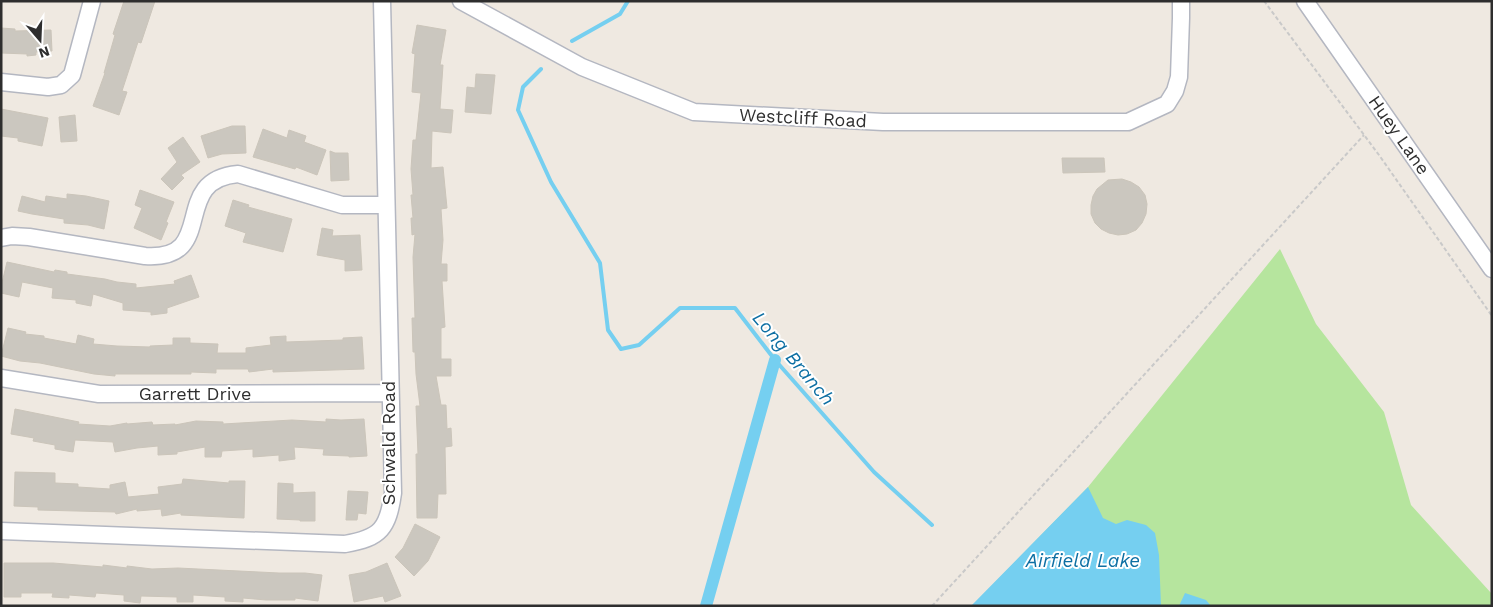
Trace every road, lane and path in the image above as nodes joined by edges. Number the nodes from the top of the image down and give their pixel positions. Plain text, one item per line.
1 (92, 1) edge
2 (382, 1) edge
3 (461, 1) edge
4 (1181, 1) edge
5 (1264, 1) edge
6 (1305, 1) edge
7 (1, 82) edge
8 (1364, 134) junction
9 (386, 205) junction
10 (1, 238) edge
11 (1492, 269) edge
12 (1492, 316) edge
13 (1, 378) edge
14 (390, 393) junction
15 (1, 531) edge
16 (932, 606) edge

1 - 7 street
2 - 9 street, Schwald Road
3 - 4 street, Westcliff Road
5 - 8 path
6 - 11 street, Huey Lane
8 - 12 path
8 - 16 path
9 - 10 street
9 - 14 street, Schwald Road
13 - 14 street, Garrett Drive
14 - 15 street, Schwald Road

